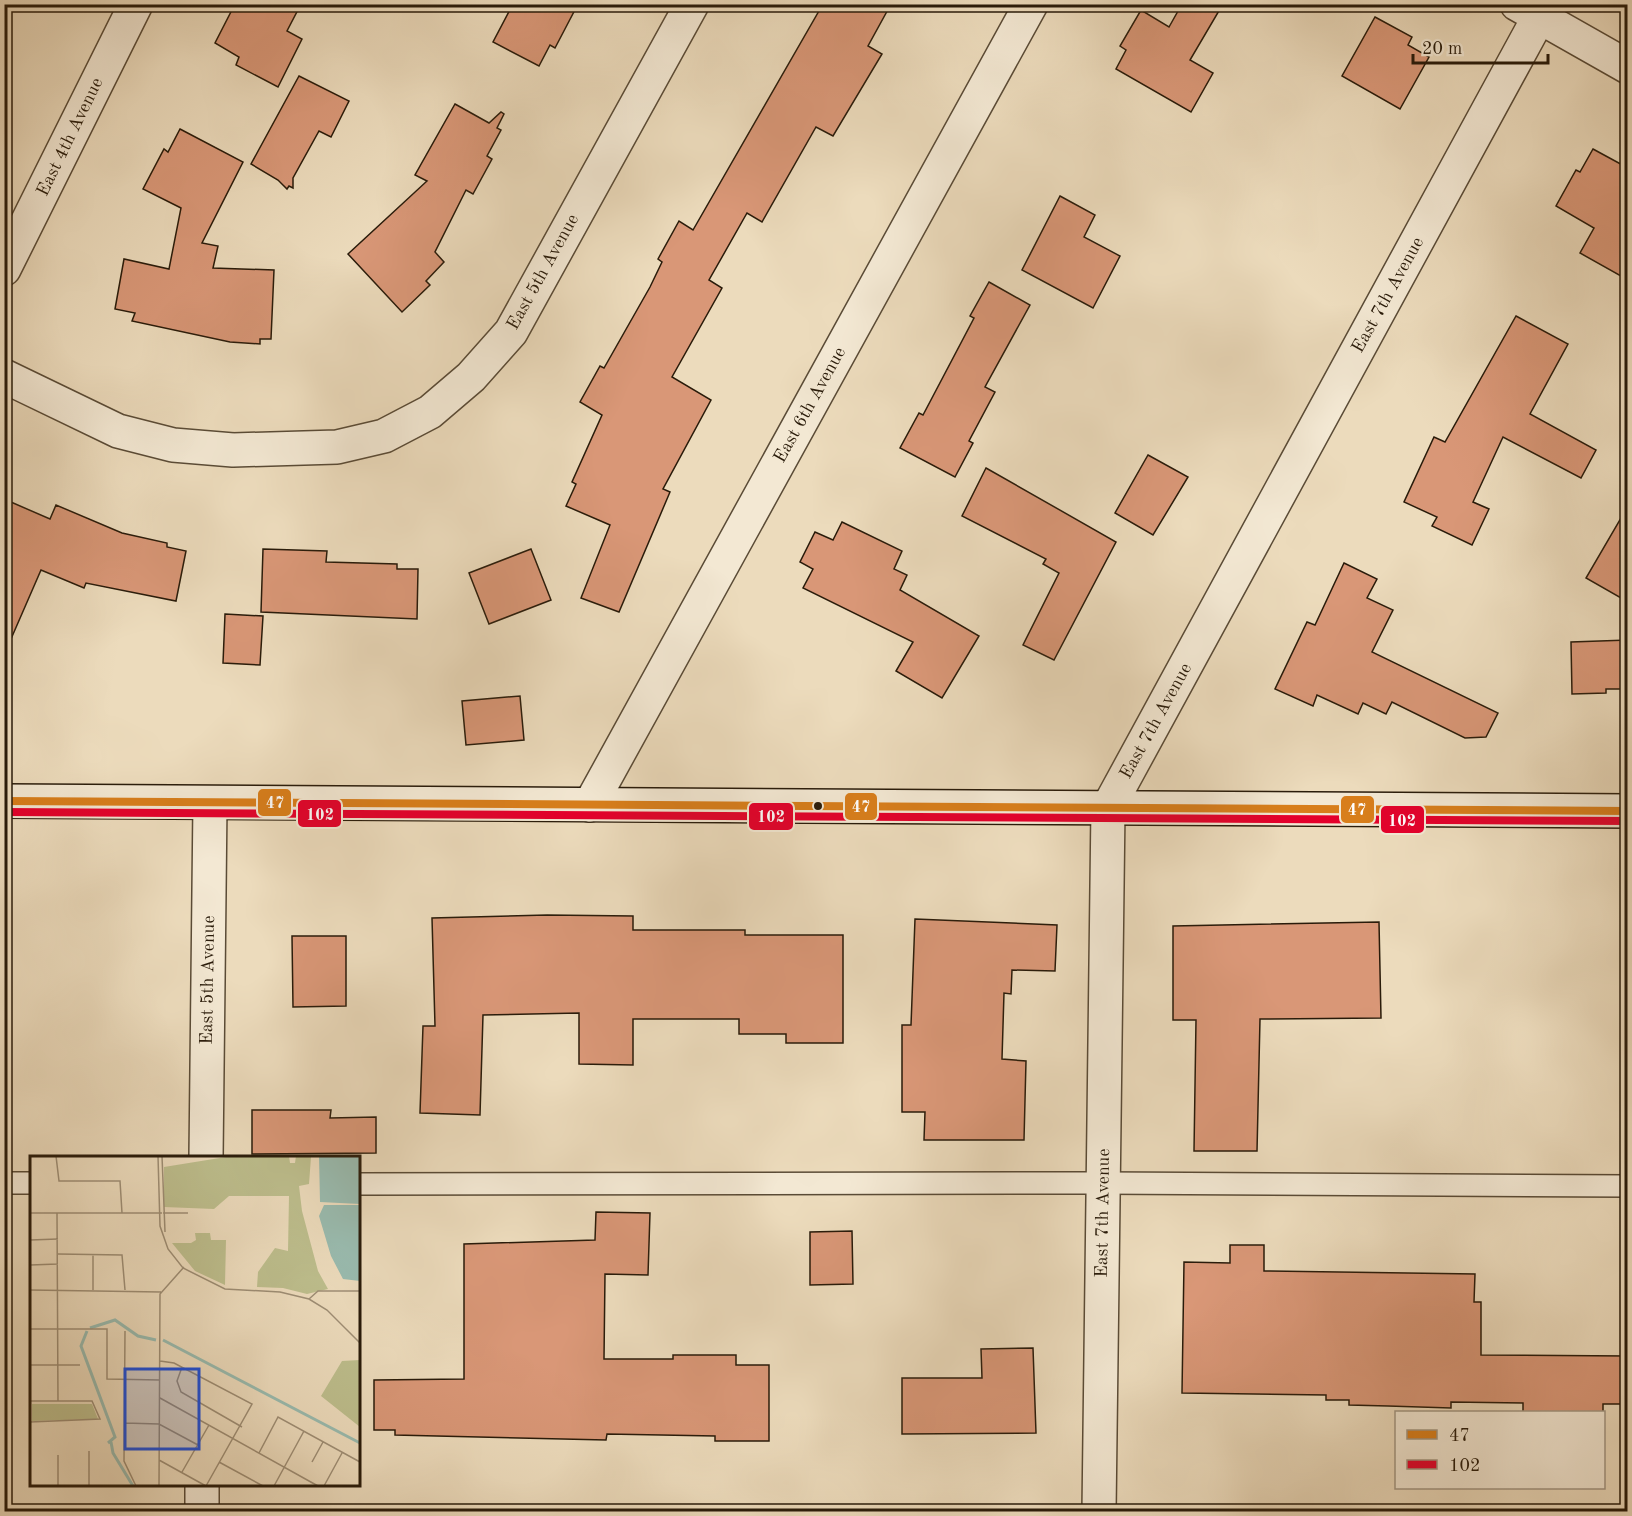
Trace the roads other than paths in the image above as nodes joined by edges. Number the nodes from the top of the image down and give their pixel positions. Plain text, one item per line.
1 (136, 4) edge
2 (692, 4) edge
3 (1031, 4) edge
4 (1528, 11) edge
5 (1628, 67) edge
6 (4, 269) edge
7 (4, 376) edge
8 (4, 801) edge
9 (210, 803) junction
10 (590, 804) junction
11 (1108, 808) junction
12 (1628, 811) edge
13 (206, 1156) edge
14 (4, 1183) edge
15 (30, 1183) edge
16 (1103, 1183) junction
17 (360, 1184) edge
18 (1628, 1186) edge
19 (202, 1486) edge
20 (202, 1512) edge
21 (1099, 1512) edge

1 - 6 street, East 4th Avenue
2 - 7 street, East 5th Avenue
3 - 10 street, East 6th Avenue
4 - 5 street
4 - 11 street, East 7th Avenue
8 - 9 street
9 - 10 street
9 - 13 street, East 5th Avenue
10 - 11 street
11 - 12 street
11 - 16 street, East 7th Avenue
14 - 15 lane
16 - 17 lane
16 - 18 lane
16 - 21 street, East 7th Avenue
19 - 20 street

